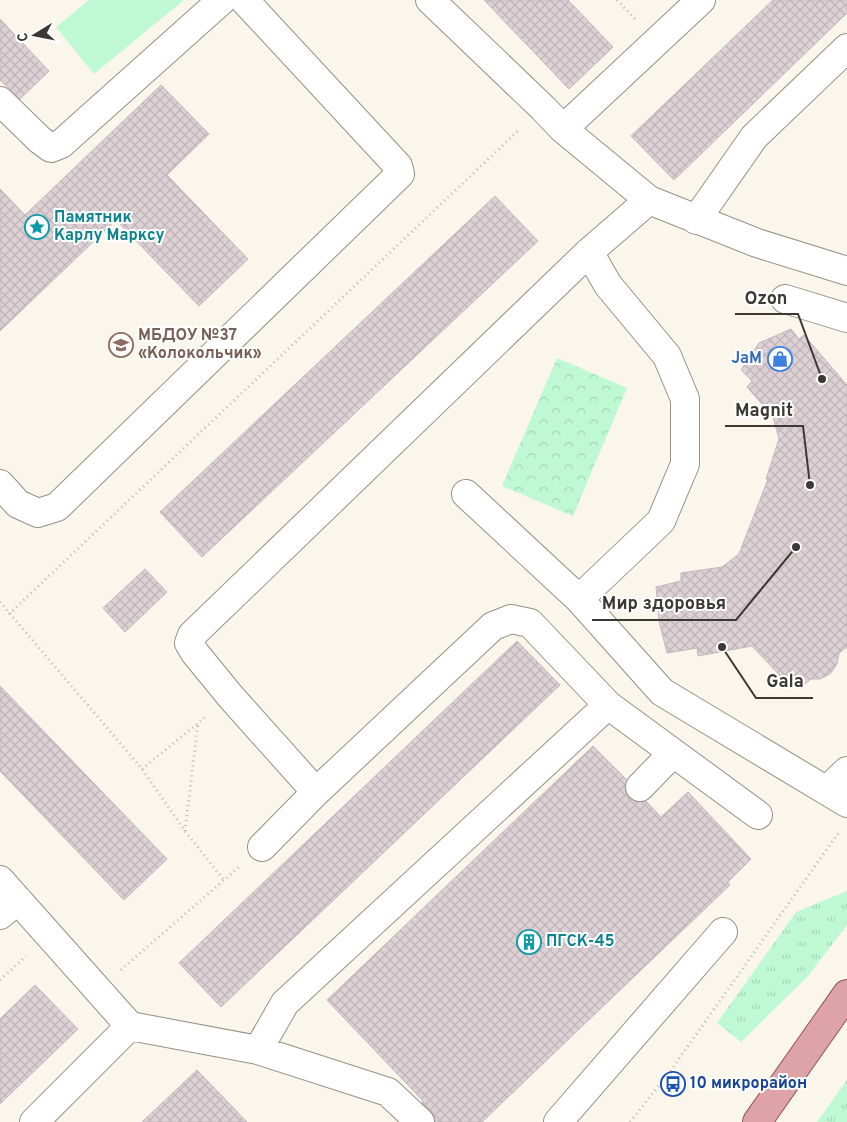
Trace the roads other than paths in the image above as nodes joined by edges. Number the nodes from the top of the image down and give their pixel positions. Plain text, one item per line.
1 (222, 0) edge
2 (244, 0) edge
3 (430, 0) edge
4 (700, 0) edge
5 (847, 48) edge
6 (0, 101) edge
7 (563, 129) junction
8 (649, 200) junction
9 (696, 220) junction
10 (590, 252) junction
11 (847, 271) edge
12 (785, 299) dead end
13 (847, 318) edge
14 (0, 484) edge
15 (466, 494) dead end
16 (580, 599) junction
17 (608, 705) junction
18 (673, 753) junction
19 (847, 772) edge
20 (640, 787) dead end
21 (316, 792) junction
22 (837, 796) edge
23 (758, 815) dead end
24 (262, 846) road end
25 (6, 898) edge
26 (723, 932) dead end
27 (847, 994) edge
28 (130, 1026) junction
29 (258, 1050) junction
30 (34, 1122) edge
31 (420, 1122) edge
32 (558, 1122) edge
33 (757, 1122) edge

1 - 6 street
2 - 14 street
3 - 7 street
4 - 7 street
5 - 9 street
7 - 8 street
8 - 9 street
8 - 10 street
9 - 11 street
10 - 16 street
10 - 21 street
12 - 13 street
15 - 16 street
16 - 22 street
17 - 18 street
17 - 21 street
17 - 29 street
18 - 20 street
18 - 23 street
19 - 22 street
21 - 24 street
25 - 28 street
26 - 32 street
27 - 33 main road
28 - 29 street
28 - 30 street
29 - 31 street

